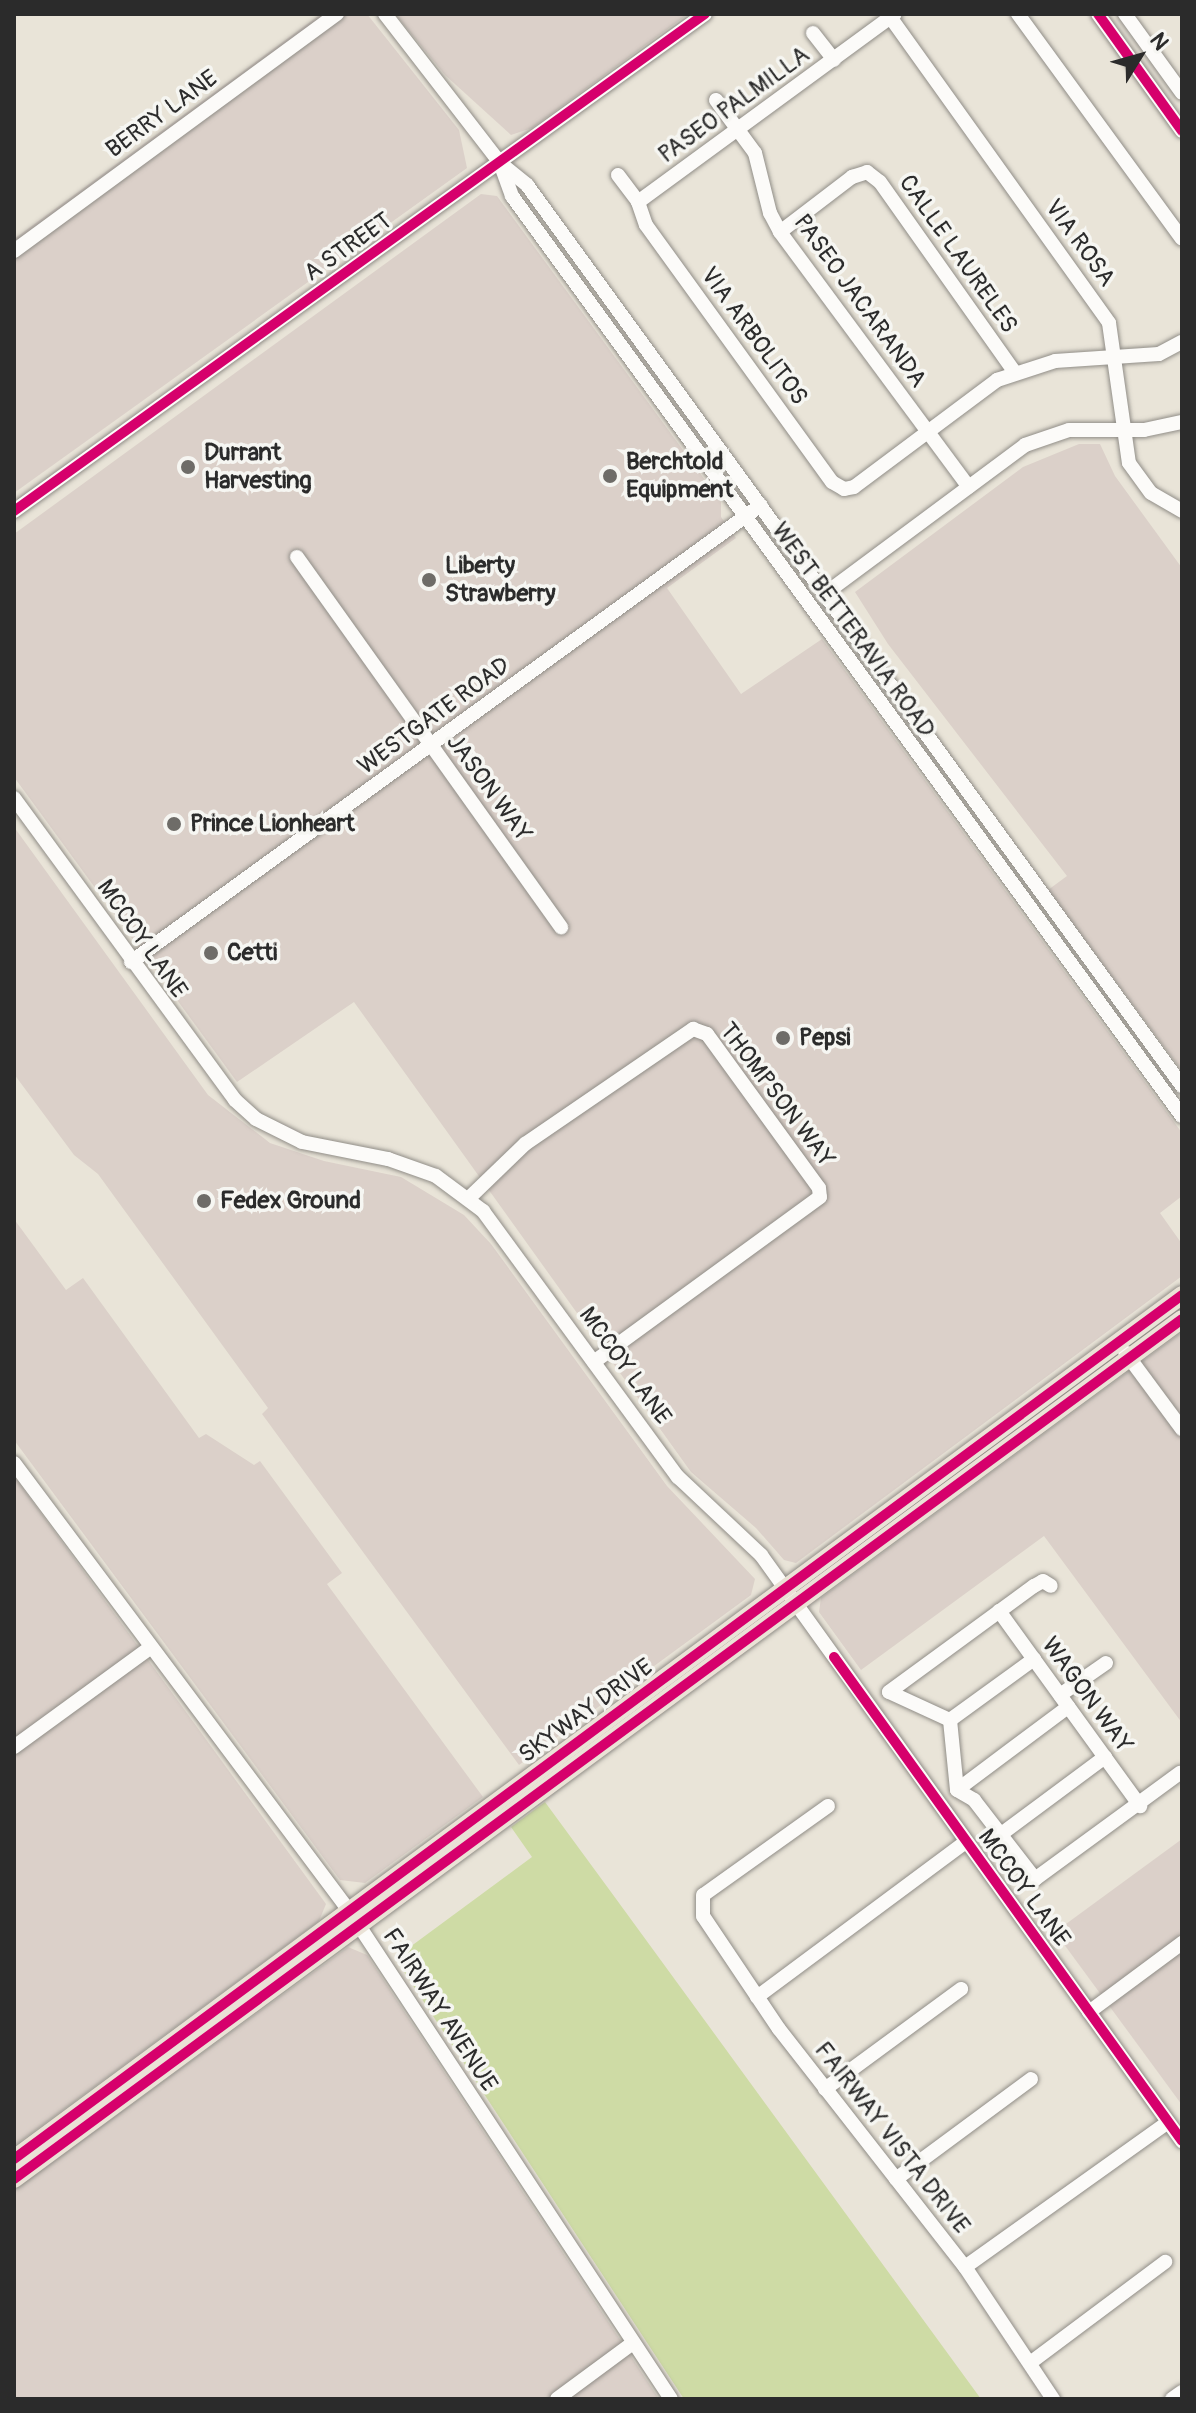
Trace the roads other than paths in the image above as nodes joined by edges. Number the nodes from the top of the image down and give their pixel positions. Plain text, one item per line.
1 (337, 14) edge
2 (385, 14) edge
3 (705, 14) edge
4 (1018, 14) edge
5 (1098, 14) edge
6 (1125, 14) edge
7 (891, 15) edge
8 (813, 33) dead end
9 (834, 60) junction
10 (1182, 93) edge
11 (716, 100) dead end
12 (738, 130) junction
13 (1182, 131) edge
14 (500, 163) junction
15 (618, 175) dead end
16 (638, 202) junction
17 (780, 232) junction
18 (1182, 239) edge
19 (14, 251) edge
20 (1182, 342) edge
21 (1116, 357) junction
22 (1015, 373) junction
23 (1182, 422) edge
24 (1121, 429) junction
25 (929, 431) junction
26 (969, 487) junction
27 (761, 505) junction
28 (14, 511) edge
29 (1182, 511) edge
30 (744, 518) junction
31 (297, 557) dead end
32 (826, 593) junction
33 (431, 745) junction
34 (14, 798) edge
35 (561, 927) dead end
36 (131, 962) junction
37 (1182, 1086) edge
38 (1182, 1116) edge
39 (469, 1198) junction
40 (1182, 1295) edge
41 (1182, 1319) edge
42 (1123, 1349) junction
43 (594, 1362) junction
44 (1182, 1429) edge
45 (14, 1463) edge
46 (1051, 1586) dead end
47 (791, 1596) junction
48 (999, 1611) junction
49 (150, 1648) junction
50 (1034, 1659) junction
51 (1106, 1663) dead end
52 (1064, 1701) junction
53 (950, 1720) junction
54 (14, 1747) edge
55 (1105, 1757) junction
56 (1180, 1773) edge
57 (957, 1790) junction
58 (828, 1806) dead end
59 (1140, 1806) junction
60 (1000, 1835) junction
61 (966, 1842) junction
62 (354, 1918) junction
63 (1182, 1943) edge
64 (961, 1989) dead end
65 (757, 1997) junction
66 (1089, 2012) junction
67 (1031, 2079) dead end
68 (825, 2089) junction
69 (1168, 2122) junction
70 (1182, 2141) edge
71 (14, 2159) edge
72 (14, 2179) edge
73 (896, 2179) junction
74 (1165, 2262) dead end
75 (965, 2267) junction
76 (633, 2343) junction
77 (1030, 2363) junction
78 (1182, 2392) edge
79 (557, 2399) edge
80 (671, 2399) edge
81 (1053, 2399) edge
82 (1172, 2399) edge

1 - 19 street, BERRY LANE
2 - 14 street, WEST BETTERAVIA ROAD
3 - 14 street, A STREET
4 - 18 street
5 - 13 street
6 - 10 street
7 - 9 street, PASEO PALMILLA
7 - 21 street, VIA ROSA
8 - 9 street
9 - 12 street, PASEO PALMILLA
11 - 12 street, PASEO JACARANDA
12 - 16 street, PASEO PALMILLA
12 - 17 street, PASEO JACARANDA
14 - 27 street, WEST BETTERAVIA ROAD
14 - 28 street, A STREET
14 - 30 street, WEST BETTERAVIA ROAD
15 - 16 street, VIA ARBOLITOS
16 - 25 street, VIA ARBOLITOS
17 - 22 street, CALLE LAURELES
17 - 25 street, PASEO JACARANDA
20 - 21 street
21 - 22 street
21 - 24 street, VIA ROSA
22 - 25 street
23 - 24 street
24 - 26 street
24 - 29 street, VIA ROSA
25 - 26 street, PASEO JACARANDA
26 - 32 street
27 - 30 street, WESTGATE ROAD
27 - 32 street, WEST BETTERAVIA ROAD
30 - 33 street, WESTGATE ROAD
30 - 38 street, WEST BETTERAVIA ROAD
31 - 33 street, JASON WAY
32 - 37 street, WEST BETTERAVIA ROAD
33 - 35 street, JASON WAY
33 - 36 street, WESTGATE ROAD
34 - 36 street, MCCOY LANE
36 - 39 street, MCCOY LANE
39 - 43 street, MCCOY LANE
39 - 43 street, THOMPSON WAY
40 - 42 main road, SKYWAY DRIVE
41 - 42 main road, SKYWAY DRIVE
42 - 44 street
42 - 47 main road, SKYWAY DRIVE
43 - 47 street, MCCOY LANE
45 - 49 street, FAIRWAY AVENUE
46 - 48 street
47 - 61 street, MCCOY LANE
47 - 62 main road, SKYWAY DRIVE
48 - 50 street, WAGON WAY
48 - 53 street
49 - 54 street
49 - 62 street, FAIRWAY AVENUE
50 - 52 street, WAGON WAY
50 - 53 street
51 - 52 street
52 - 55 street, WAGON WAY
52 - 57 street
53 - 57 street
55 - 59 street, WAGON WAY
55 - 60 street
56 - 59 street
57 - 60 street
58 - 65 street, FAIRWAY VISTA DRIVE
59 - 60 street
61 - 65 street
61 - 66 street, MCCOY LANE
62 - 71 main road, SKYWAY DRIVE
62 - 72 main road, SKYWAY DRIVE
62 - 76 street, FAIRWAY AVENUE
63 - 66 street
64 - 68 street
65 - 68 street, FAIRWAY VISTA DRIVE
66 - 69 street, MCCOY LANE
67 - 73 street
68 - 73 street, FAIRWAY VISTA DRIVE
69 - 70 street, MCCOY LANE
69 - 75 street
73 - 75 street, FAIRWAY VISTA DRIVE
74 - 77 street
75 - 77 street, FAIRWAY VISTA DRIVE
76 - 79 street
76 - 80 street, FAIRWAY AVENUE
77 - 81 street, FAIRWAY VISTA DRIVE
78 - 82 street

